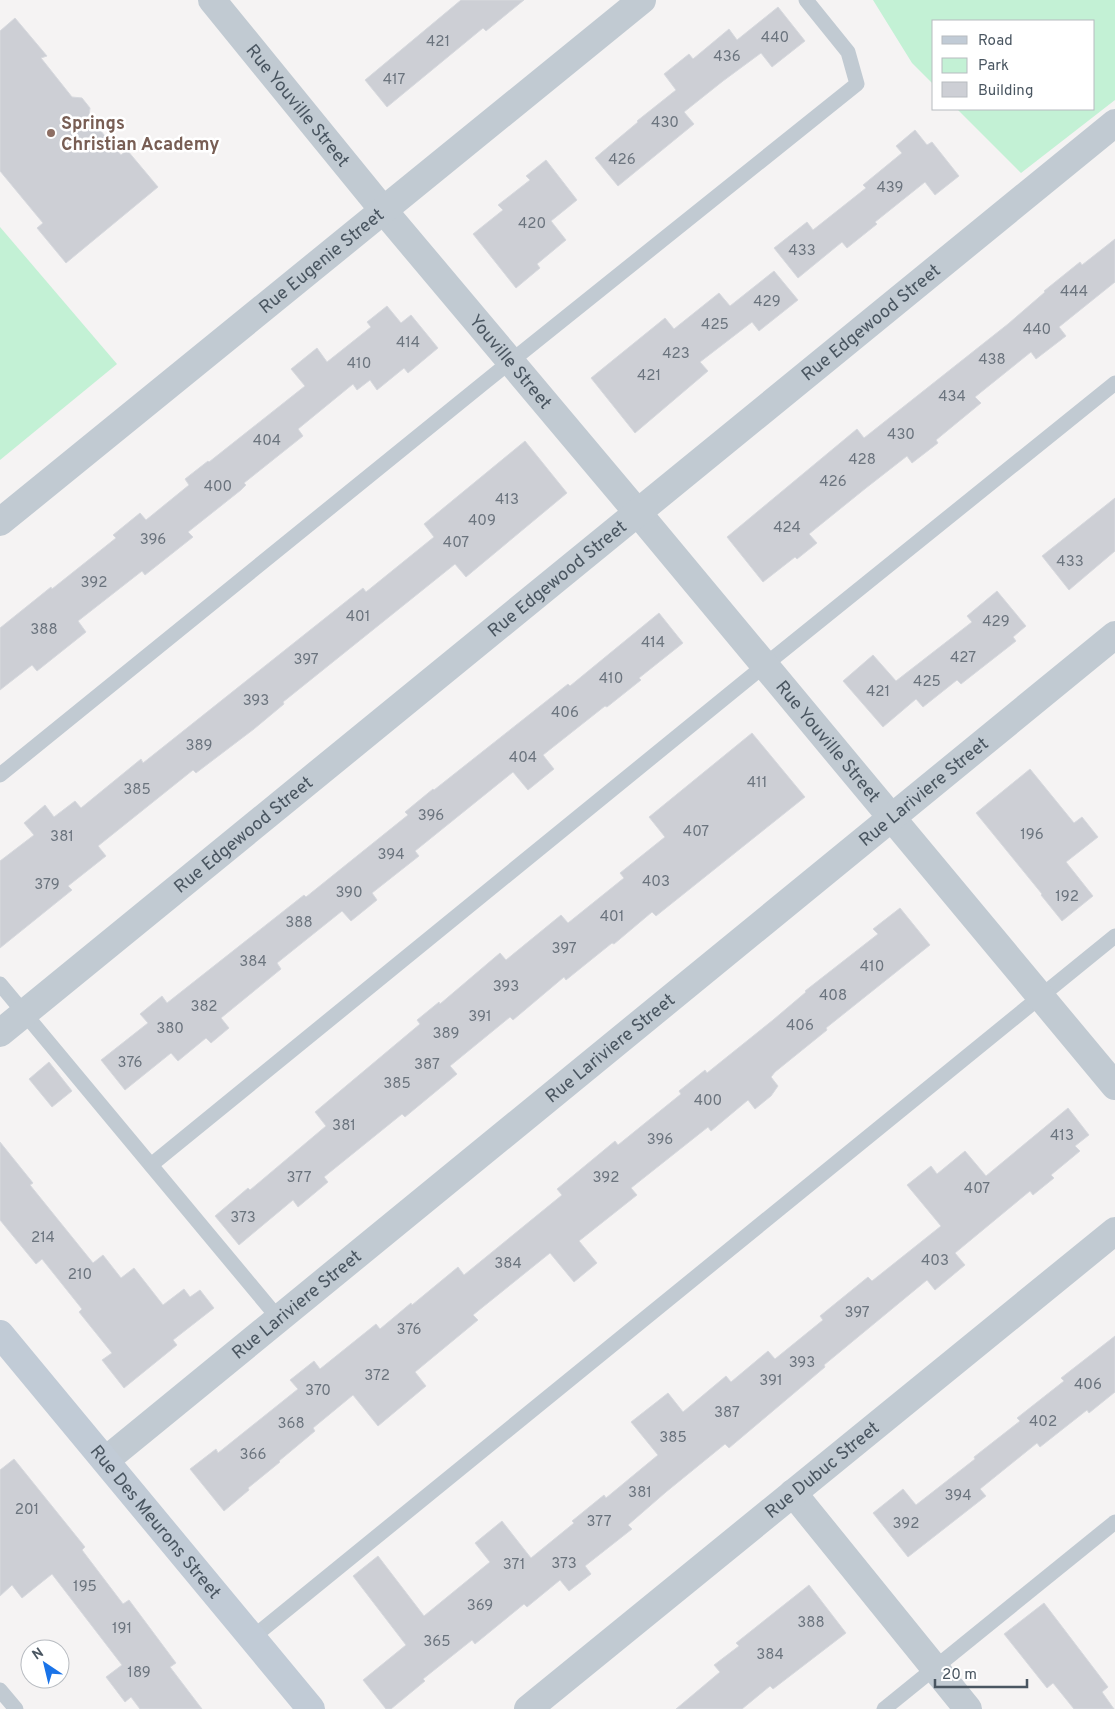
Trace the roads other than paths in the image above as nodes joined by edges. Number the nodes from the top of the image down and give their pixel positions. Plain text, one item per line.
1 (642, 0) edge
2 (806, 0) edge
3 (215, 1) edge
4 (1115, 123) edge
5 (384, 211) junction
6 (510, 362) junction
7 (1115, 383) edge
8 (638, 513) junction
9 (0, 522) edge
10 (1115, 635) edge
11 (765, 665) junction
12 (0, 775) edge
13 (891, 818) junction
14 (1115, 936) edge
15 (0, 984) edge
16 (1041, 998) junction
17 (25, 1013) junction
18 (0, 1034) edge
19 (1115, 1086) edge
20 (151, 1165) junction
21 (1115, 1232) edge
22 (279, 1319) junction
23 (0, 1334) edge
24 (106, 1460) junction
25 (793, 1493) junction
26 (1115, 1522) edge
27 (252, 1638) junction
28 (935, 1668) junction
29 (0, 1690) edge
30 (16, 1709) edge
31 (311, 1709) edge
32 (528, 1709) edge
33 (884, 1709) edge
34 (968, 1709) edge

1 - 5 street, Rue Eugenie Street
2 - 6 lane
3 - 5 street, Rue Youville Street
4 - 8 street, Rue Edgewood Street
5 - 6 street, Youville Street
5 - 9 street, Rue Eugenie Street
6 - 8 street, Youville Street
6 - 12 lane
7 - 11 lane
8 - 11 street, Rue Youville Street
8 - 17 street, Rue Edgewood Street
10 - 13 street, Rue Lariviere Street
11 - 13 street, Rue Youville Street
11 - 20 lane
13 - 16 street, Rue Youville Street
13 - 22 street, Rue Lariviere Street
14 - 16 lane
15 - 17 lane
16 - 19 street, Rue Youville Street
16 - 27 lane
17 - 18 street, Rue Edgewood Street
17 - 20 lane
20 - 22 lane
21 - 25 street, Rue Dubuc Street
22 - 24 street, Rue Lariviere Street
23 - 24 street, Rue Des Meurons Street
24 - 27 street, Rue Des Meurons Street
25 - 28 street
25 - 32 street, Rue Dubuc Street
26 - 28 lane
27 - 31 street, Rue Des Meurons Street
28 - 33 lane
28 - 34 street
29 - 30 lane

